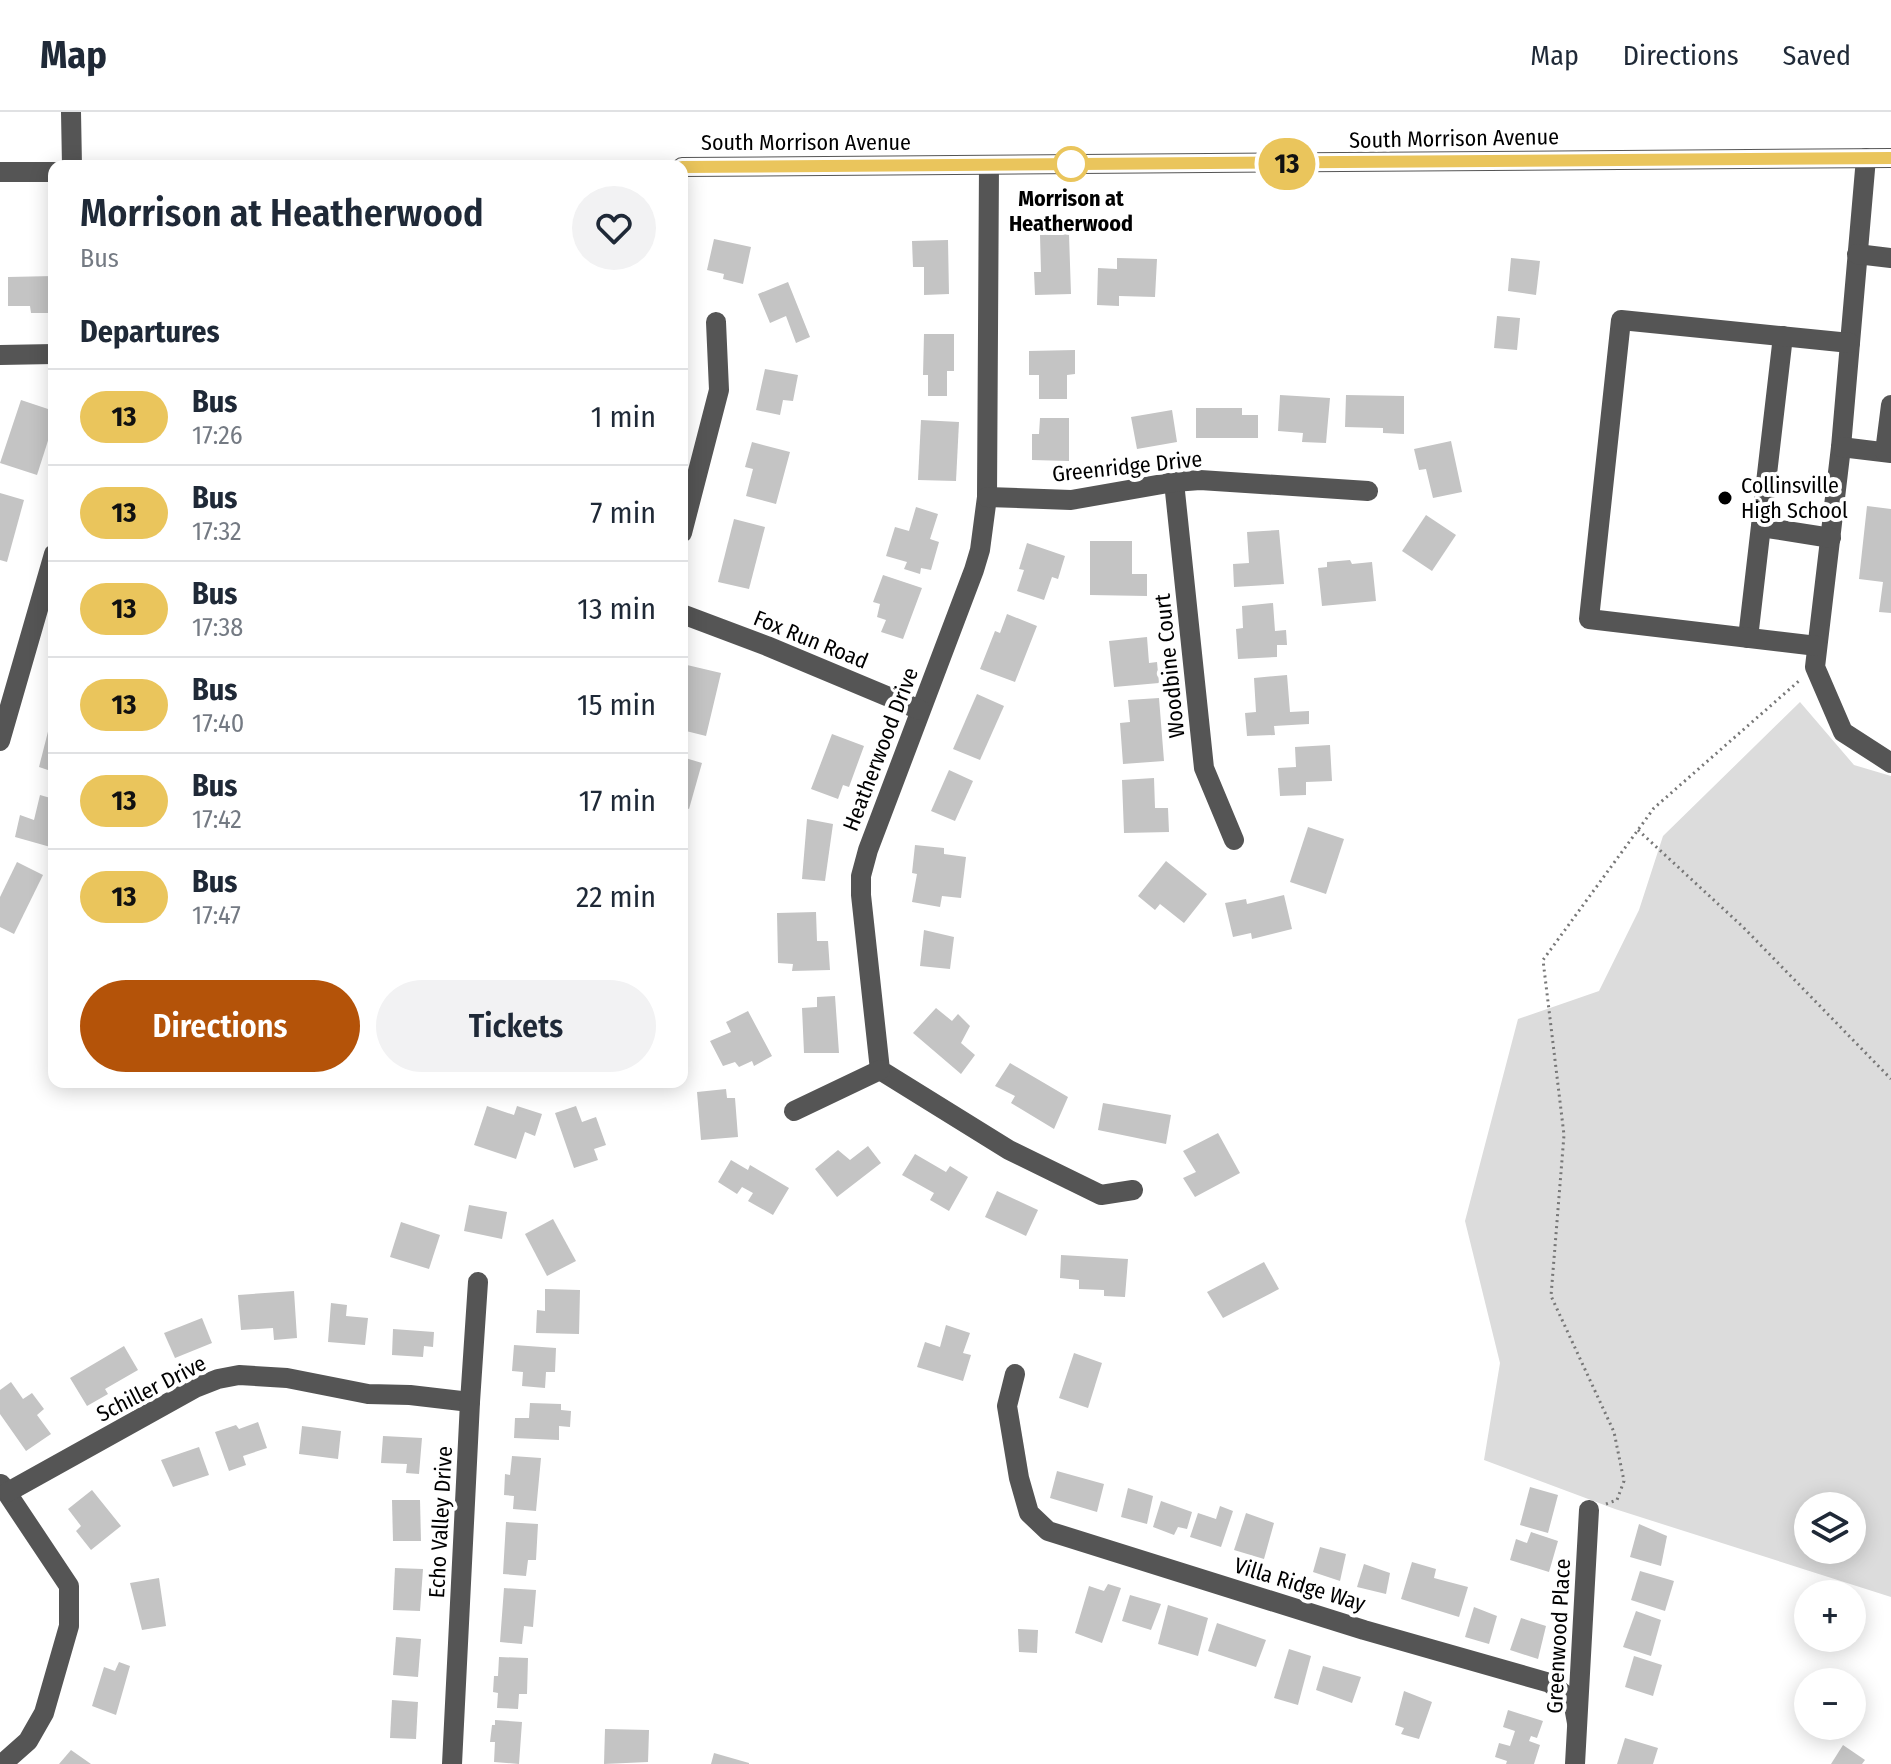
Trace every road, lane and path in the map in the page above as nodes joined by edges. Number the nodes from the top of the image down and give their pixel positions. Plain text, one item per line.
1 (71, 112) edge
2 (1866, 158) junction
3 (1891, 158) edge
4 (72, 160) edge
5 (989, 165) junction
6 (688, 167) edge
7 (0, 172) edge
8 (48, 172) edge
9 (1857, 254) junction
10 (1891, 258) edge
11 (716, 322) dead end
12 (1783, 336) junction
13 (1850, 343) junction
14 (48, 354) edge
15 (0, 355) edge
16 (1891, 405) edge
17 (1841, 447) junction
18 (1888, 452) edge
19 (1174, 482) junction
20 (1368, 491) dead end
21 (987, 497) junction
22 (688, 510) edge
23 (1761, 527) junction
24 (1831, 538) junction
25 (48, 593) edge
26 (688, 616) edge
27 (1748, 638) junction
28 (1817, 646) junction
29 (1815, 667) junction
30 (920, 710) junction
31 (0, 741) edge
32 (1891, 763) edge
33 (1638, 830) junction
34 (1234, 840) dead end
35 (880, 1070) junction
36 (1891, 1079) edge
37 (794, 1111) dead end
38 (1133, 1190) dead end
39 (478, 1282) dead end
40 (1015, 1374) dead end
41 (470, 1402) junction
42 (4, 1487) edge
43 (1589, 1510) joint
44 (1577, 1723) junction
45 (2, 1764) edge
46 (452, 1764) edge
47 (1575, 1764) edge

1 - 4 street
2 - 3 street, South Morrison Avenue
2 - 5 street, South Morrison Avenue
2 - 9 street
5 - 6 street, South Morrison Avenue
5 - 21 street, Heatherwood Drive
7 - 8 street
9 - 10 street
9 - 13 street
11 - 22 street
12 - 13 street
12 - 23 street
12 - 27 street
13 - 17 street
14 - 15 street
16 - 18 street
17 - 18 street
17 - 24 street
19 - 20 street, Greenridge Drive
19 - 21 street, Greenridge Drive
19 - 34 street, Woodbine Court
21 - 30 street, Heatherwood Drive
23 - 24 street
23 - 27 street
24 - 28 street
25 - 31 street
26 - 30 street, Fox Run Road
27 - 28 street
28 - 29 street
29 - 32 street
29 - 33 path
30 - 35 street, Heatherwood Drive
33 - 36 path
33 - 43 path
35 - 37 street
35 - 38 street
39 - 41 street, Echo Valley Drive
40 - 44 street, Villa Ridge Way
41 - 42 street, Schiller Drive
41 - 46 street, Echo Valley Drive
42 - 45 street
43 - 44 street, Greenwood Place
44 - 47 street, Greenwood Place

